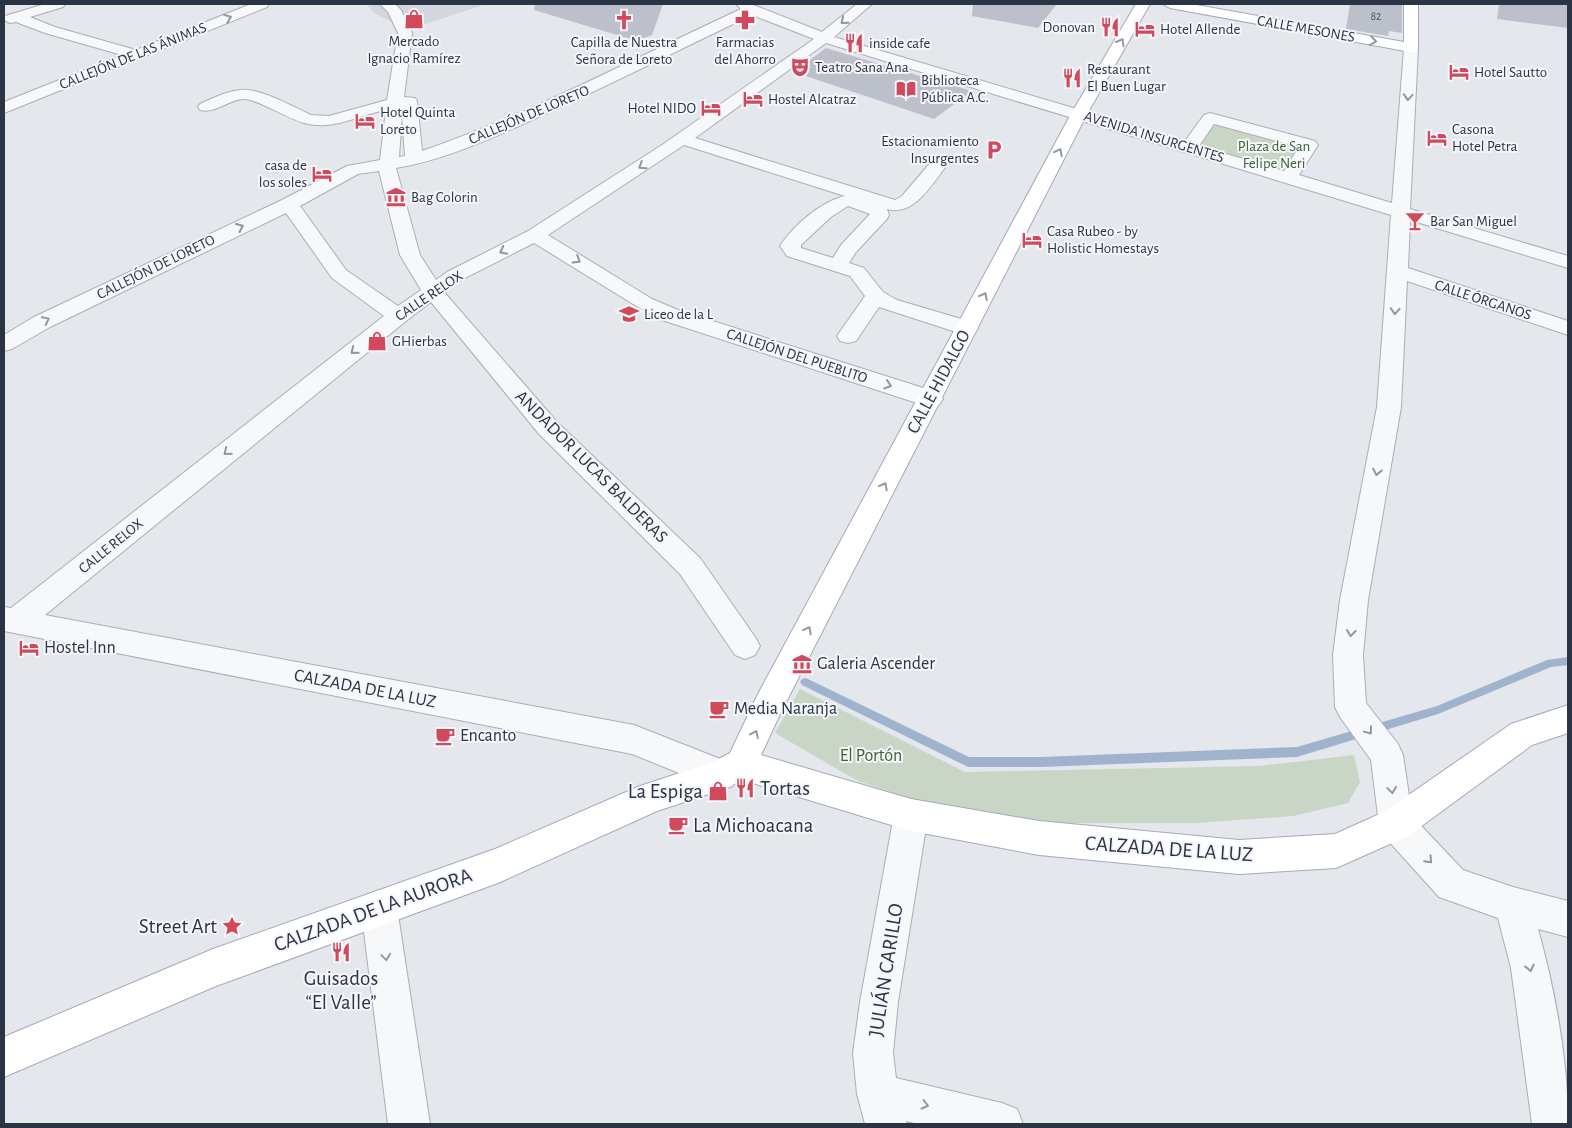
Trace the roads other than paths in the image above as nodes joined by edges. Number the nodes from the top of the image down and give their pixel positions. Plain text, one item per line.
1 (58, 4) edge
2 (262, 4) edge
3 (387, 4) edge
4 (865, 4) edge
5 (1143, 4) edge
6 (1170, 4) edge
7 (1411, 4) edge
8 (747, 7) edge
9 (11, 18) edge
10 (824, 38) junction
11 (1411, 48) junction
12 (138, 54) junction
13 (395, 103) junction
14 (206, 107) dead end
15 (4, 108) edge
16 (1079, 114) junction
17 (682, 139) junction
18 (1189, 148) junction
19 (414, 160) junction
20 (386, 165) junction
21 (937, 166) dead end
22 (1288, 179) junction
23 (289, 204) junction
24 (1401, 212) junction
25 (535, 235) junction
26 (1568, 262) edge
27 (838, 265) dead end
28 (1398, 272) junction
29 (432, 291) junction
30 (876, 296) junction
31 (398, 316) junction
32 (967, 328) junction
33 (1568, 328) edge
34 (848, 336) dead end
35 (4, 344) edge
36 (931, 399) junction
37 (10, 620) edge
38 (745, 646) dead end
39 (1568, 719) edge
40 (731, 770) junction
41 (912, 815) junction
42 (1396, 824) junction
43 (1513, 905) junction
44 (379, 908) junction
45 (1568, 919) edge
46 (13, 1047) edge
47 (882, 1109) edge
48 (409, 1124) edge
49 (1002, 1124) edge
50 (1553, 1124) edge

1 - 9 street
12 -> 2 street, CALLEJÓN DE LAS ÁNIMAS
3 - 13 street, ANDADOR LUCAS BALDERAS
4 -> 10 street, CALLE RELOX
16 -> 5 main road, CALLE HIDALGO
6 -> 11 main road, CALLE MESONES
7 - 11 main road
8 - 10 street, AVENIDA INSURGENTES
8 - 19 street, CALLEJÓN DE LORETO
9 - 12 street
10 - 16 street, AVENIDA INSURGENTES
10 - 17 street, CALLE RELOX
11 -> 24 street
12 - 15 street, CALLEJÓN DE LAS ÁNIMAS
13 - 14 street
13 - 19 street
13 - 20 street, ANDADOR LUCAS BALDERAS
16 - 18 street, AVENIDA INSURGENTES
32 -> 16 main road, CALLE HIDALGO
17 - 21 street
17 -> 25 street, CALLE RELOX
18 - 22 street, AVENIDA INSURGENTES
18 - 22 street
19 - 20 street, CALLEJÓN DE LORETO
20 - 23 street, CALLEJÓN DE LORETO
20 - 29 street, ANDADOR LUCAS BALDERAS
22 - 24 street, AVENIDA INSURGENTES
23 - 31 street
35 -> 23 street, CALLEJÓN DE LORETO
24 - 26 street, AVENIDA INSURGENTES
24 - 28 street
25 -> 29 street, CALLE RELOX
25 -> 36 street, CALLEJÓN DEL PUEBLITO
27 - 30 street
28 - 33 street, CALLE ÓRGANOS
28 -> 42 street
29 - 31 street, CALLE RELOX
29 - 38 street, ANDADOR LUCAS BALDERAS
30 - 32 street
30 - 34 street
31 -> 37 street, CALLE RELOX
32 - 36 main road, CALLE HIDALGO
40 -> 36 main road, CALLE HIDALGO
37 - 40 street, CALZADA DE LA LUZ
39 - 42 main road, CALZADA DE LA LUZ
40 - 41 main road, CALZADA DE LA LUZ
40 - 44 main road, CALZADA DE LA AURORA
41 - 42 main road, CALZADA DE LA LUZ
41 - 47 street, JULIÁN CARILLO
42 -> 43 street
43 - 45 street
43 -> 50 street
44 - 46 main road, CALZADA DE LA AURORA
44 -> 48 street
47 -> 49 street

